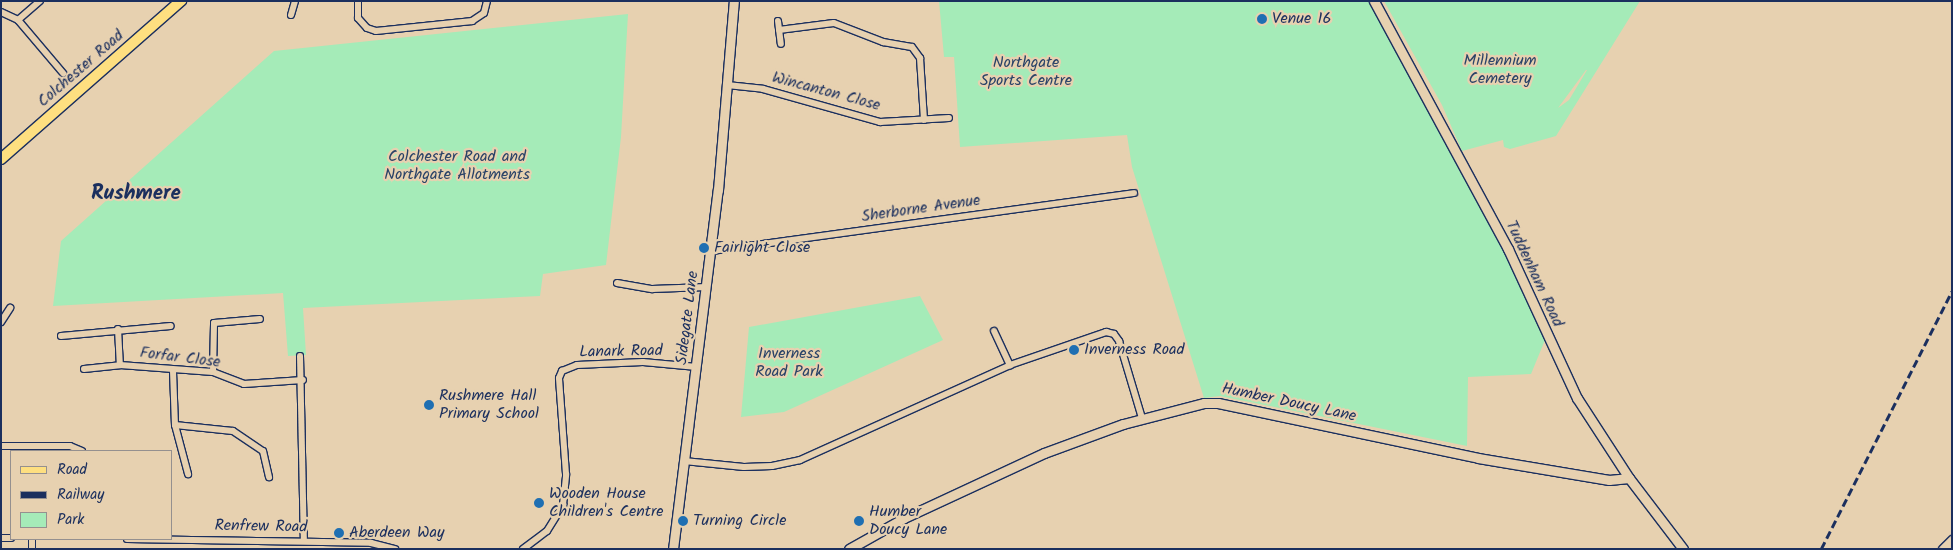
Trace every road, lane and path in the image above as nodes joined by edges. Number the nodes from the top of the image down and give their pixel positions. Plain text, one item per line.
1 (40, 1) edge
2 (181, 1) edge
3 (295, 1) edge
4 (358, 1) edge
5 (488, 1) edge
6 (734, 1) edge
7 (1374, 1) edge
8 (1, 12) edge
9 (291, 15) dead end
10 (18, 20) junction
11 (778, 21) dead end
12 (779, 30) junction
13 (781, 44) dead end
14 (63, 72) dead end
15 (727, 85) junction
16 (949, 118) dead end
17 (924, 120) junction
18 (1, 159) edge
19 (1134, 193) dead end
20 (711, 251) junction
21 (617, 283) dead end
22 (707, 288) junction
23 (10, 308) dead end
24 (260, 319) dead end
25 (1, 322) edge
26 (170, 326) dead end
27 (118, 329) junction
28 (994, 331) dead end
29 (61, 336) dead end
30 (300, 356) dead end
31 (120, 365) junction
32 (1010, 366) junction
33 (696, 367) junction
34 (84, 369) dead end
35 (173, 371) junction
36 (213, 372) junction
37 (303, 380) junction
38 (1142, 418) junction
39 (176, 425) junction
40 (1, 446) edge
41 (80, 450) edge
42 (684, 461) junction
43 (188, 474) dead end
44 (269, 477) dead end
45 (1629, 478) junction
46 (172, 540) edge
47 (1952, 540) edge
48 (227, 541) junction
49 (304, 541) junction
50 (227, 549) edge
51 (395, 549) edge
52 (523, 549) edge
53 (673, 549) edge
54 (849, 549) edge
55 (1683, 549) edge
56 (1943, 549) edge

1 - 10 street
2 - 18 main road, Colchester Road
3 - 9 street
4 - 5 street
6 - 15 street, Sidegate Lane
7 - 45 street, Tuddenham Road
8 - 10 street
10 - 14 street
11 - 12 street
12 - 13 street
12 - 17 street
15 - 17 street, Wincanton Close
15 - 20 street, Sidegate Lane
16 - 17 street, Wincanton Close
19 - 20 street, Sherborne Avenue
20 - 22 street, Sidegate Lane
21 - 22 street
22 - 33 street, Sidegate Lane
23 - 25 street
24 - 36 street
26 - 27 street
27 - 29 street
27 - 31 street
28 - 32 street
30 - 37 street
31 - 34 street, Forfar Close
31 - 35 street, Forfar Close
32 - 38 street
32 - 42 street
33 - 42 street, Sidegate Lane
33 - 52 street, Lanark Road
35 - 36 street, Forfar Close
35 - 39 street
36 - 37 street, Forfar Close
37 - 49 street
38 - 45 street, Humber Doucy Lane
38 - 54 street, Humber Doucy Lane
39 - 43 street
39 - 44 street
40 - 41 street
42 - 53 street, Sidegate Lane
45 - 55 street, Tuddenham Road
46 - 48 street, Renfrew Road
47 - 56 street
48 - 49 street, Renfrew Road
48 - 50 street
49 - 51 street, Renfrew Road

